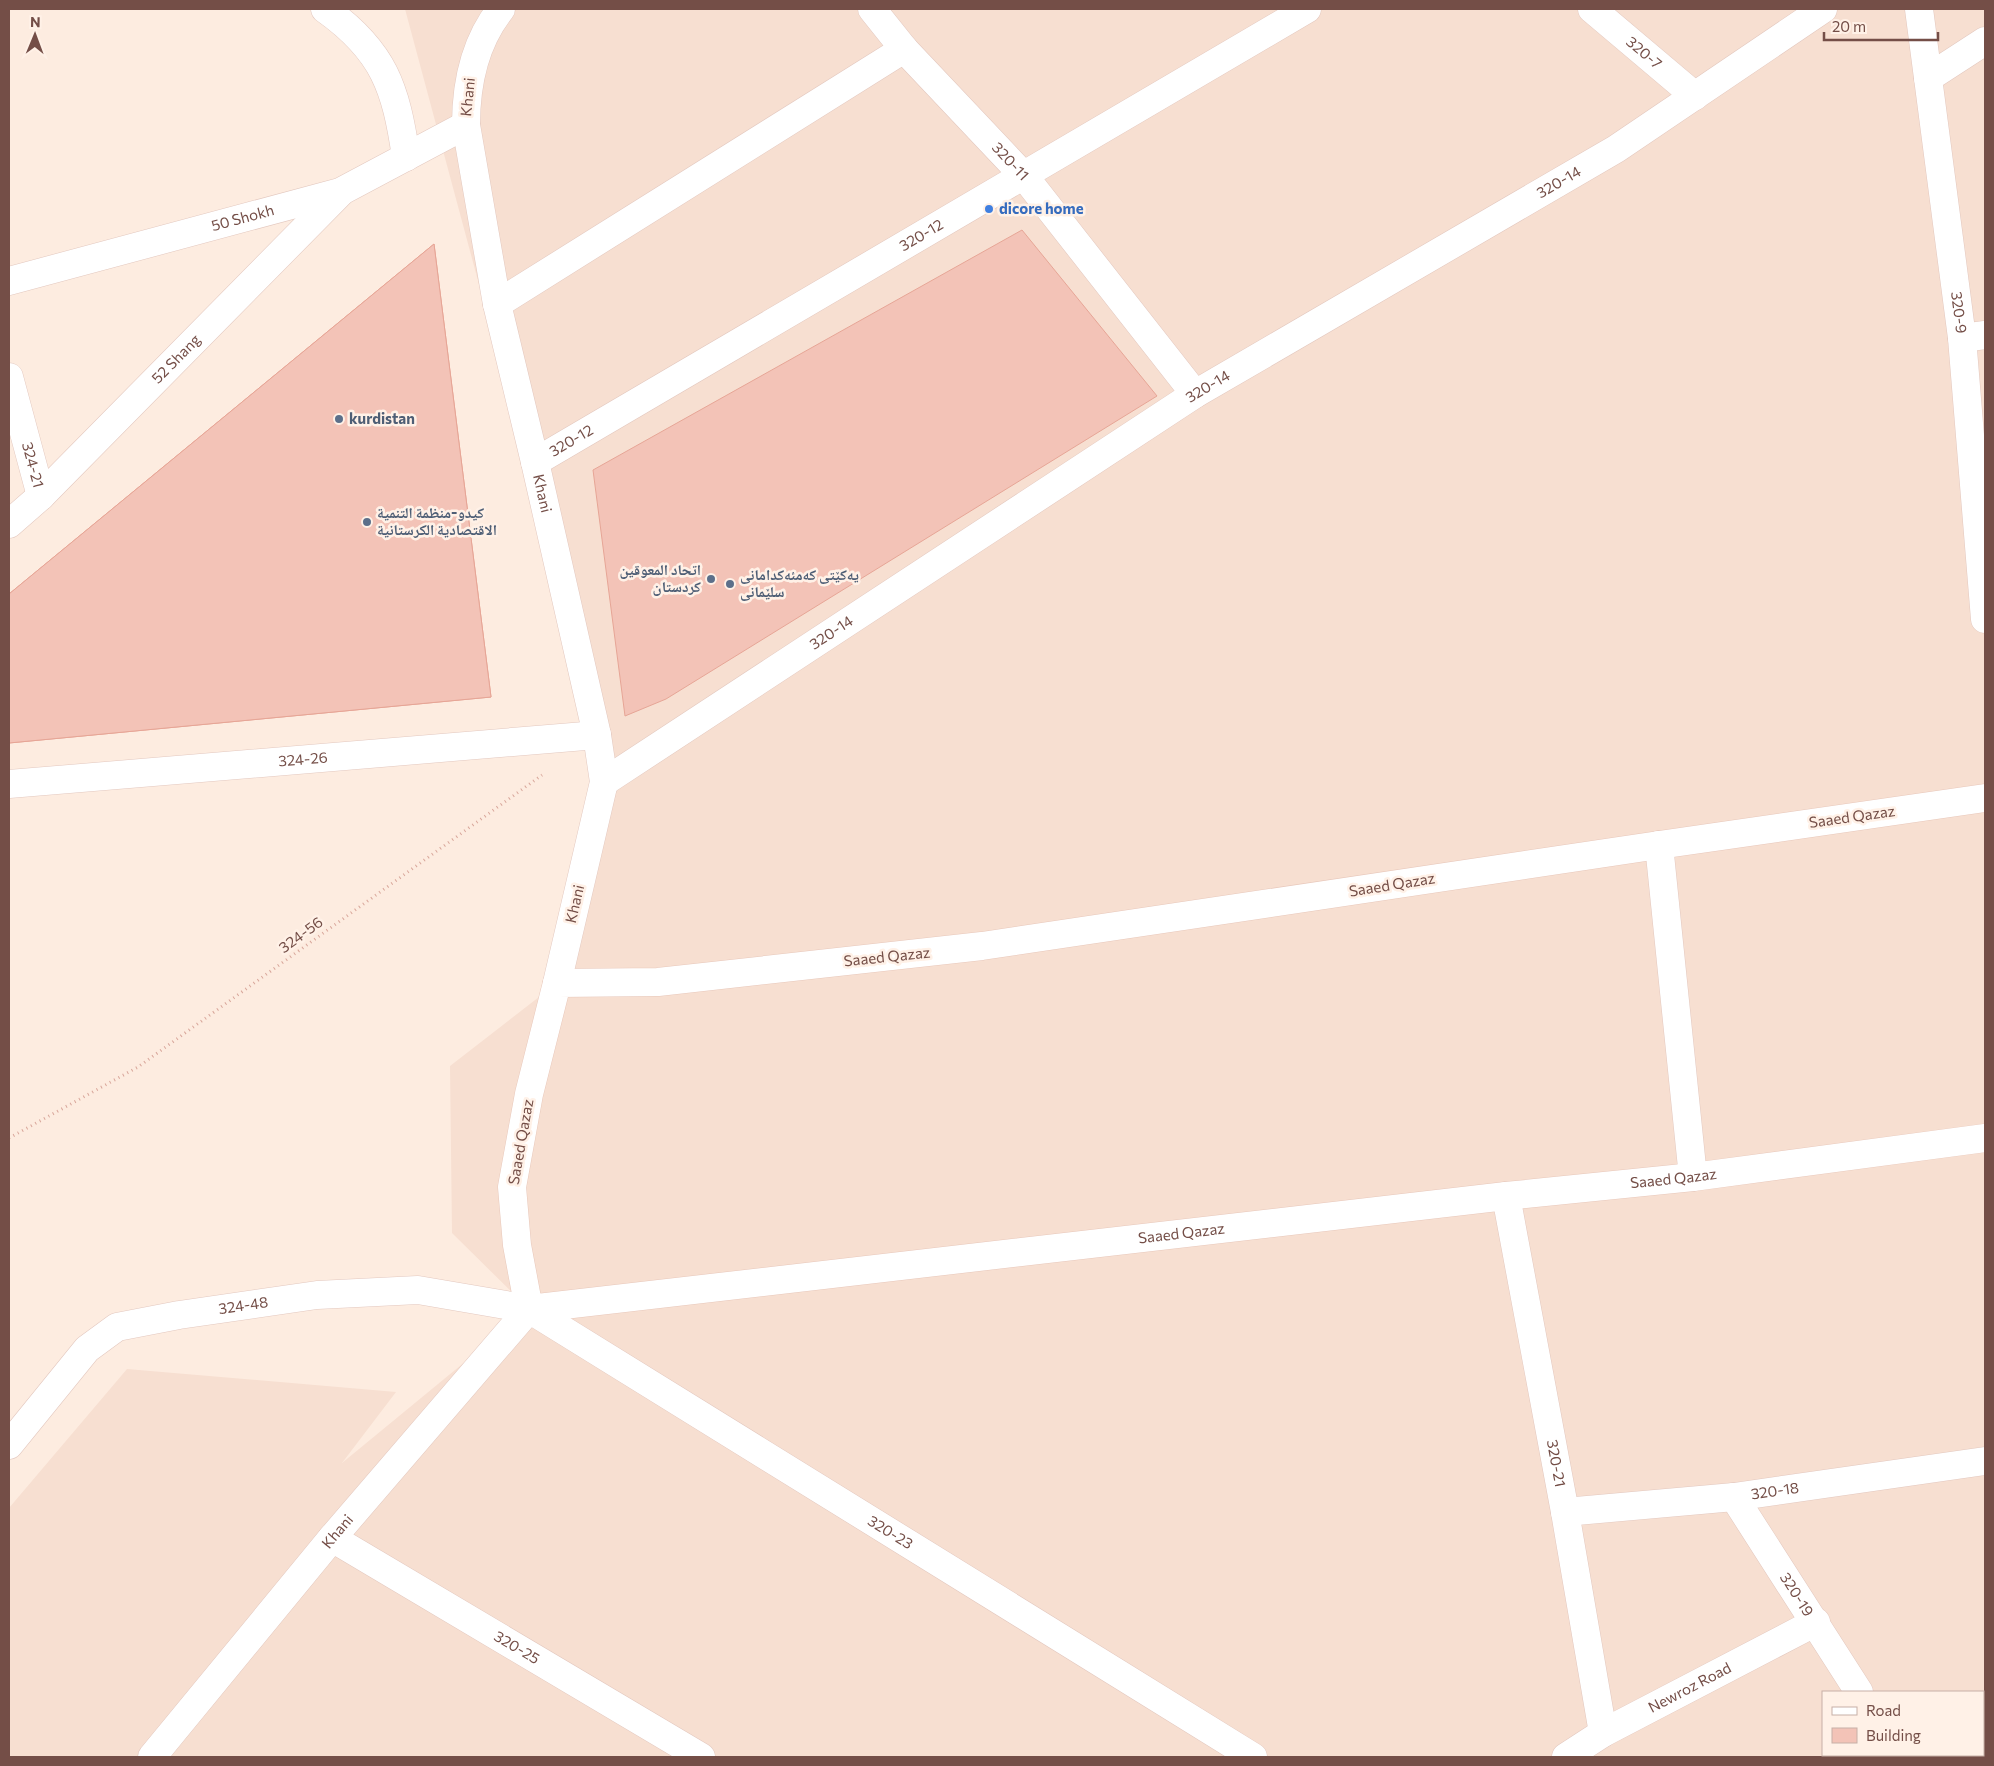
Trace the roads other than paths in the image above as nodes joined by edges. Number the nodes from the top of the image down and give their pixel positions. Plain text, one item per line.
1 (326, 9) edge
2 (501, 9) edge
3 (872, 9) edge
4 (1307, 9) edge
5 (1592, 9) edge
6 (1822, 9) edge
7 (1919, 9) edge
8 (1985, 41) edge
9 (904, 48) junction
10 (1928, 78) junction
11 (1695, 96) junction
12 (466, 125) junction
13 (406, 157) junction
14 (1024, 176) junction
15 (340, 192) junction
16 (9, 281) edge
17 (497, 304) junction
18 (1974, 337) edge
19 (9, 377) edge
20 (1195, 394) junction
21 (535, 462) junction
22 (41, 496) junction
23 (9, 524) edge
24 (1985, 619) edge
25 (597, 735) junction
26 (604, 782) junction
27 (9, 784) edge
28 (1985, 798) edge
29 (1659, 845) junction
30 (557, 983) junction
31 (1985, 1138) edge
32 (1694, 1177) junction
33 (1506, 1196) junction
34 (529, 1309) junction
35 (9, 1445) edge
36 (1985, 1461) edge
37 (1734, 1497) junction
38 (1565, 1512) junction
39 (332, 1538) junction
40 (1816, 1622) junction
41 (1858, 1691) edge
42 (1603, 1733) junction
43 (152, 1757) edge
44 (701, 1757) edge
45 (1253, 1757) edge
46 (1566, 1757) edge

1 - 13 street
2 - 12 street, Khani
3 - 9 street, 320-11
4 - 14 street, 320-12
5 - 11 street, 320-7
6 - 11 street, 320-14
7 - 10 street, 320-9
8 - 10 street
9 - 14 street, 320-11
9 - 17 street
10 - 18 street, 320-9
11 - 20 street, 320-14
12 - 13 street, 50 Shokh
12 - 17 street, Khani
13 - 15 street, 50 Shokh
14 - 20 street, 320-11
14 - 21 street, 320-12
15 - 16 street, 50 Shokh
15 - 22 street, 52 Shang
17 - 21 street, Khani
18 - 24 street, 320-9
19 - 22 street, 324-21
20 - 26 street, 320-14
21 - 25 street, Khani
22 - 23 street, 52 Shang
25 - 26 street, Khani
25 - 27 street, 324-26
26 - 30 street, Khani
28 - 29 street, Saaed Qazaz
29 - 30 street, Saaed Qazaz
29 - 32 street
30 - 34 street, Saaed Qazaz
31 - 32 street, Saaed Qazaz
32 - 33 street, Saaed Qazaz
33 - 34 street, Saaed Qazaz
33 - 38 street, 320-21
34 - 35 street, 324-48
34 - 39 street, Khani
34 - 45 street, 320-23
36 - 37 street, 320-18
37 - 38 street, 320-18
37 - 40 street, 320-19
38 - 42 street, 320-21
39 - 43 street, Khani
39 - 44 street, 320-25
40 - 41 street, 320-19
40 - 42 street, Newroz Road
42 - 46 street, Newroz Road

